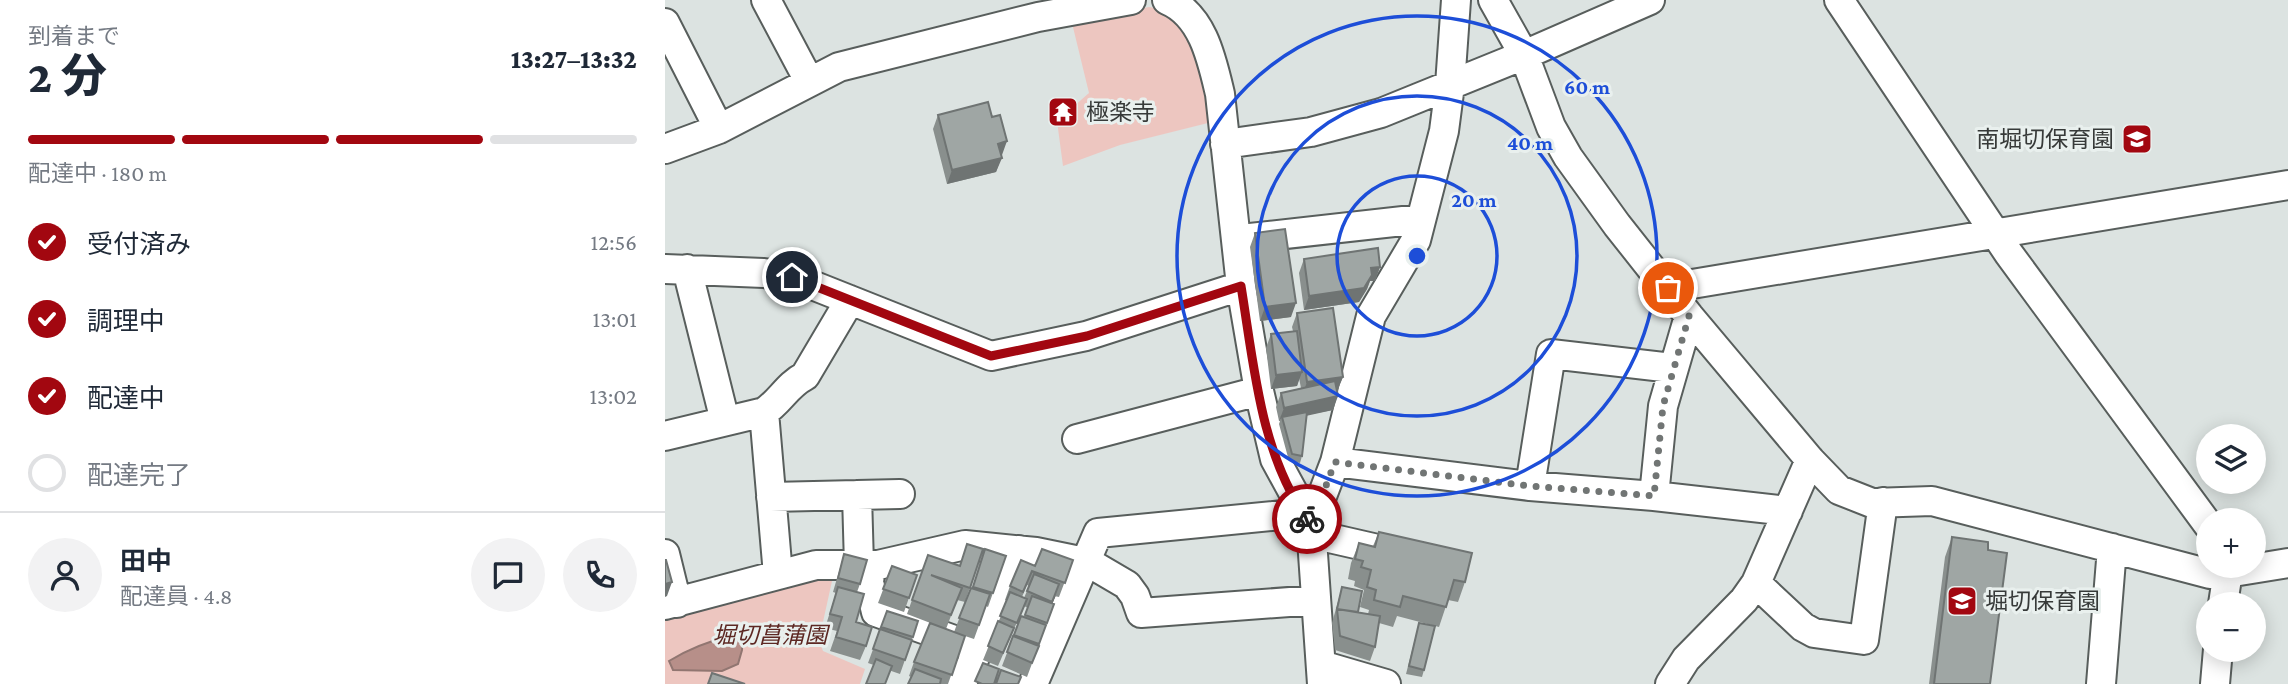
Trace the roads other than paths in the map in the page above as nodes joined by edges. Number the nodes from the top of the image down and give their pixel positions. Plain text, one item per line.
1 (766, 0) edge
2 (1131, 0) edge
3 (1167, 0) edge
4 (1456, 0) edge
5 (1493, 0) edge
6 (1650, 0) edge
7 (1839, 0) edge
8 (1035, 8) edge
9 (665, 23) edge
10 (1524, 55) junction
11 (809, 81) junction
12 (1451, 85) junction
13 (719, 129) junction
14 (1225, 144) junction
15 (665, 149) edge
16 (2288, 185) edge
17 (1421, 219) junction
18 (1995, 234) junction
19 (1237, 239) junction
20 (676, 269) edge
21 (1241, 286) junction
22 (1668, 288) junction
23 (850, 300) junction
24 (1689, 316) junction
25 (1672, 368) junction
26 (1259, 391) junction
27 (764, 412) junction
28 (725, 421) junction
29 (665, 436) edge
30 (1077, 439) dead end
31 (1810, 460) junction
32 (1335, 462) junction
33 (1530, 486) junction
34 (900, 494) dead end
35 (857, 495) junction
36 (1654, 496) junction
37 (771, 497) junction
38 (1882, 502) junction
39 (2196, 508) edge
40 (1788, 511) junction
41 (1309, 524) junction
42 (2112, 548) junction
43 (1019, 550) junction
44 (665, 554) edge
45 (1415, 557) edge
46 (1085, 564) junction
47 (2288, 564) edge
48 (865, 565) junction
49 (2266, 566) edge
50 (2196, 570) edge
51 (778, 575) junction
52 (1756, 583) junction
53 (1316, 600) junction
54 (671, 604) edge
55 (2217, 662) edge
56 (996, 674) edge
57 (1322, 674) edge
58 (1386, 684) edge
59 (1670, 684) edge
60 (2101, 684) edge
61 (2215, 684) edge

1 - 11 street
2 - 8 street
3 - 14 street
4 - 12 street
5 - 10 street
6 - 10 street
7 - 18 street
8 - 11 street
9 - 13 street
10 - 12 street
10 - 22 street
11 - 13 street
12 - 14 street
12 - 17 street
13 - 15 street
14 - 19 street
16 - 18 street
17 - 19 street
17 - 32 street
18 - 22 street
18 - 39 street
19 - 21 street
20 - 23 street
20 - 28 street
21 - 23 street
21 - 26 street
22 - 24 street
23 - 27 street
24 - 25 street
24 - 31 street
25 - 33 street
25 - 36 street
26 - 30 street
26 - 41 street
27 - 28 street
27 - 37 street
28 - 29 street
31 - 38 street
31 - 40 street
32 - 33 street
32 - 41 street
33 - 36 street
34 - 35 street
35 - 37 street
35 - 48 street
36 - 40 street
37 - 51 street
38 - 42 street
38 - 52 street
40 - 52 street
41 - 45 street
41 - 46 street
41 - 53 street
42 - 50 street
42 - 60 street
43 - 46 street
43 - 48 street
43 - 56 street
44 - 54 street
46 - 53 street
46 - 56 street
47 - 49 street
48 - 51 street
48 - 56 street
51 - 54 street
52 - 59 street
53 - 57 street
55 - 61 street
57 - 58 street

